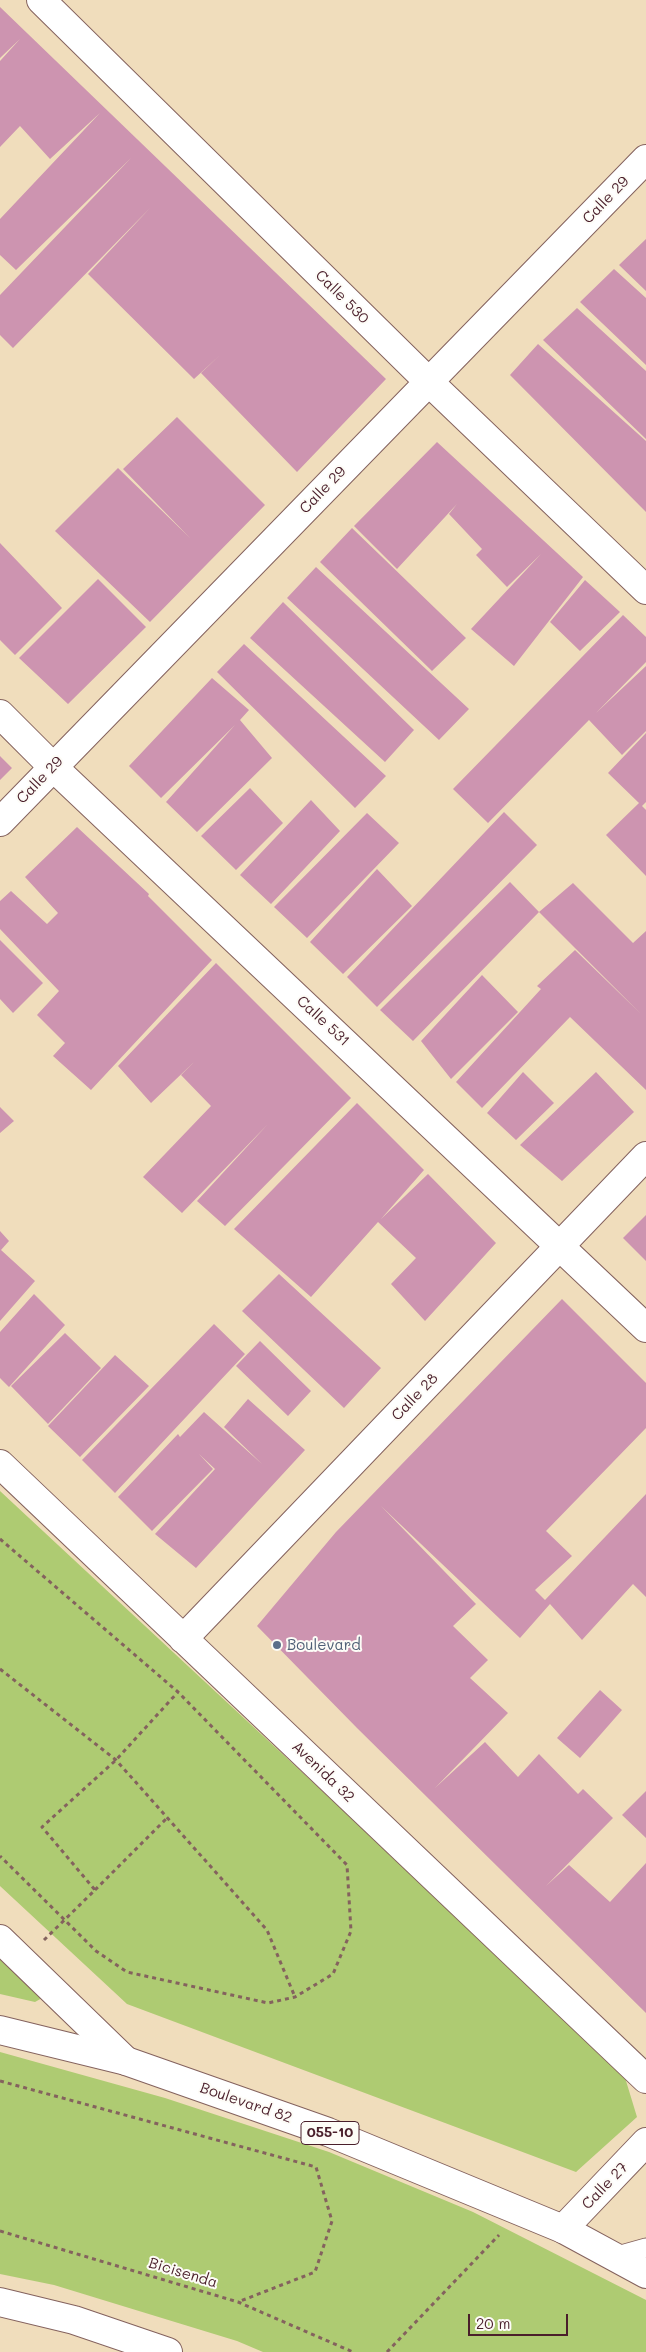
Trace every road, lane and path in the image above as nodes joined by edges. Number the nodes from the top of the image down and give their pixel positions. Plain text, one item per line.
1 (41, 0) edge
2 (646, 158) edge
3 (429, 382) junction
4 (646, 590) edge
5 (0, 714) edge
6 (53, 767) junction
7 (0, 822) edge
8 (646, 1156) edge
9 (560, 1245) junction
10 (646, 1328) edge
11 (0, 1464) edge
12 (0, 1539) edge
13 (183, 1638) junction
14 (0, 1669) edge
15 (178, 1692) junction
16 (116, 1760) junction
17 (168, 1818) junction
18 (0, 1856) edge
19 (95, 1890) junction
20 (64, 1920) junction
21 (0, 1938) edge
22 (23, 1961) junction
23 (295, 1996) junction
24 (0, 2030) edge
25 (126, 2061) junction
26 (646, 2079) edge
27 (0, 2081) edge
28 (646, 2142) edge
29 (522, 2211) junction
30 (563, 2229) junction
31 (0, 2230) edge
32 (646, 2248) edge
33 (614, 2257) junction
34 (646, 2274) edge
35 (0, 2302) edge
36 (238, 2302) junction
37 (168, 2352) edge
38 (353, 2352) edge
39 (387, 2352) edge

1 - 3 main road, Calle 530
2 - 3 main road, Calle 29
3 - 4 main road, Calle 530
3 - 6 main road, Calle 29
5 - 6 main road, Calle 531
6 - 7 main road, Calle 29
6 - 9 main road, Calle 531
8 - 9 main road, Calle 28
9 - 10 main road, Calle 531
9 - 13 main road, Calle 28
11 - 13 main road, Avenida 32
12 - 15 path
13 - 26 main road, Avenida 32
14 - 16 path
15 - 16 path
15 - 23 path
16 - 17 path
16 - 19 path
17 - 19 path
17 - 23 path
18 - 20 path
19 - 20 path
20 - 22 path
20 - 23 path
21 - 22 main road
22 - 25 main road
24 - 25 main road, Boulevard 82 / 055-10
25 - 29 main road, Boulevard 82 / 055-10
27 - 36 path
28 - 30 main road, Calle 27
29 - 30 main road, Boulevard 82 / 055-10
29 - 39 path
30 - 33 main road, Boulevard 82 / 055-10
31 - 36 path, Bicisenda
32 - 33 lane
33 - 34 main road, Boulevard 82 / 055-10
35 - 37 main road
36 - 38 path, Bicisenda

